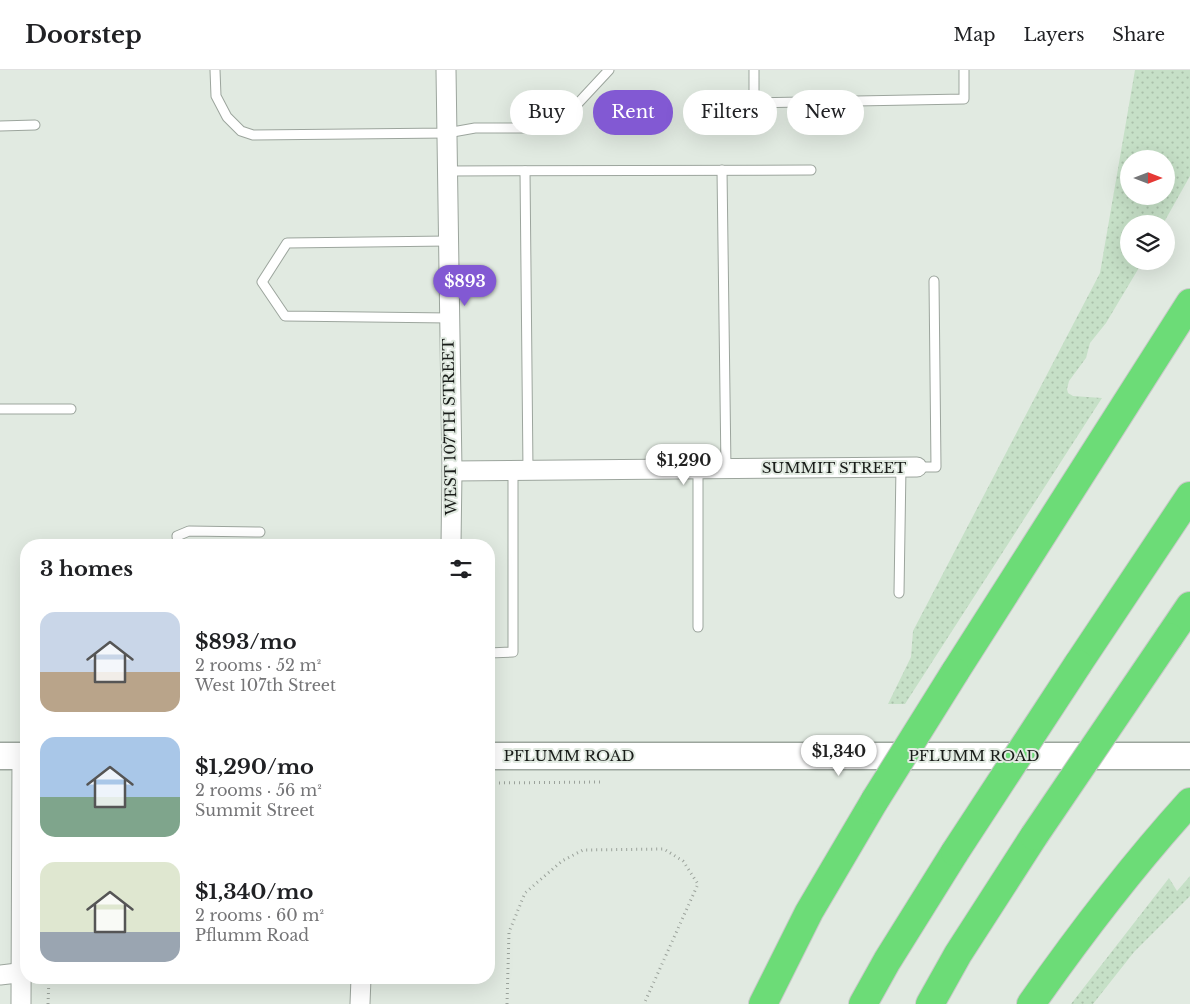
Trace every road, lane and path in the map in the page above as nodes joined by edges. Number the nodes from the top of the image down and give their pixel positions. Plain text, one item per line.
1 (215, 70) edge
2 (446, 70) edge
3 (609, 70) edge
4 (754, 70) edge
5 (964, 70) edge
6 (35, 125) dead end
7 (0, 126) edge
8 (446, 133) junction
9 (525, 170) junction
10 (722, 170) junction
11 (811, 170) dead end
12 (447, 171) junction
13 (448, 241) junction
14 (934, 281) dead end
15 (1190, 303) edge
16 (449, 318) junction
17 (0, 409) edge
18 (71, 409) dead end
19 (909, 467) junction
20 (698, 469) junction
21 (726, 469) junction
22 (452, 470) junction
23 (520, 470) junction
24 (1190, 496) edge
25 (260, 532) dead end
26 (177, 539) edge
27 (451, 539) edge
28 (899, 593) dead end
29 (1190, 606) edge
30 (698, 627) dead end
31 (495, 653) edge
32 (16, 756) edge
33 (495, 756) edge
34 (1190, 756) edge
35 (1190, 802) edge
36 (20, 879) edge
37 (20, 972) edge
38 (0, 975) edge
39 (22, 984) edge
40 (48, 984) edge
41 (361, 984) edge
42 (21, 1004) edge
43 (48, 1004) edge
44 (360, 1004) edge
45 (507, 1004) edge
46 (644, 1004) edge
47 (763, 1004) edge
48 (863, 1004) edge
49 (930, 1004) edge
50 (1031, 1004) edge

1 - 8 lane
2 - 8 street, WEST 107TH STREET
3 - 8 lane
4 - 5 lane
6 - 7 lane
8 - 12 street, WEST 107TH STREET
9 - 10 lane
9 - 12 lane
9 - 23 lane
10 - 11 lane
10 - 21 lane
12 - 13 street, WEST 107TH STREET
13 - 16 street, WEST 107TH STREET
13 - 16 lane
14 - 19 lane
15 - 47 highway, bridge
16 - 22 street, WEST 107TH STREET
17 - 18 lane
19 - 21 street, SUMMIT STREET
19 - 28 lane
20 - 21 street, SUMMIT STREET
20 - 23 street, SUMMIT STREET
20 - 30 lane
22 - 23 street, SUMMIT STREET
22 - 27 street, WEST 107TH STREET
23 - 31 lane
24 - 48 highway, bridge
25 - 26 lane
29 - 49 highway, bridge
32 - 36 street
33 - 34 main road, PFLUMM ROAD
35 - 50 highway
37 - 38 street
39 - 42 street
40 - 43 path
41 - 44 street
45 - 46 path

